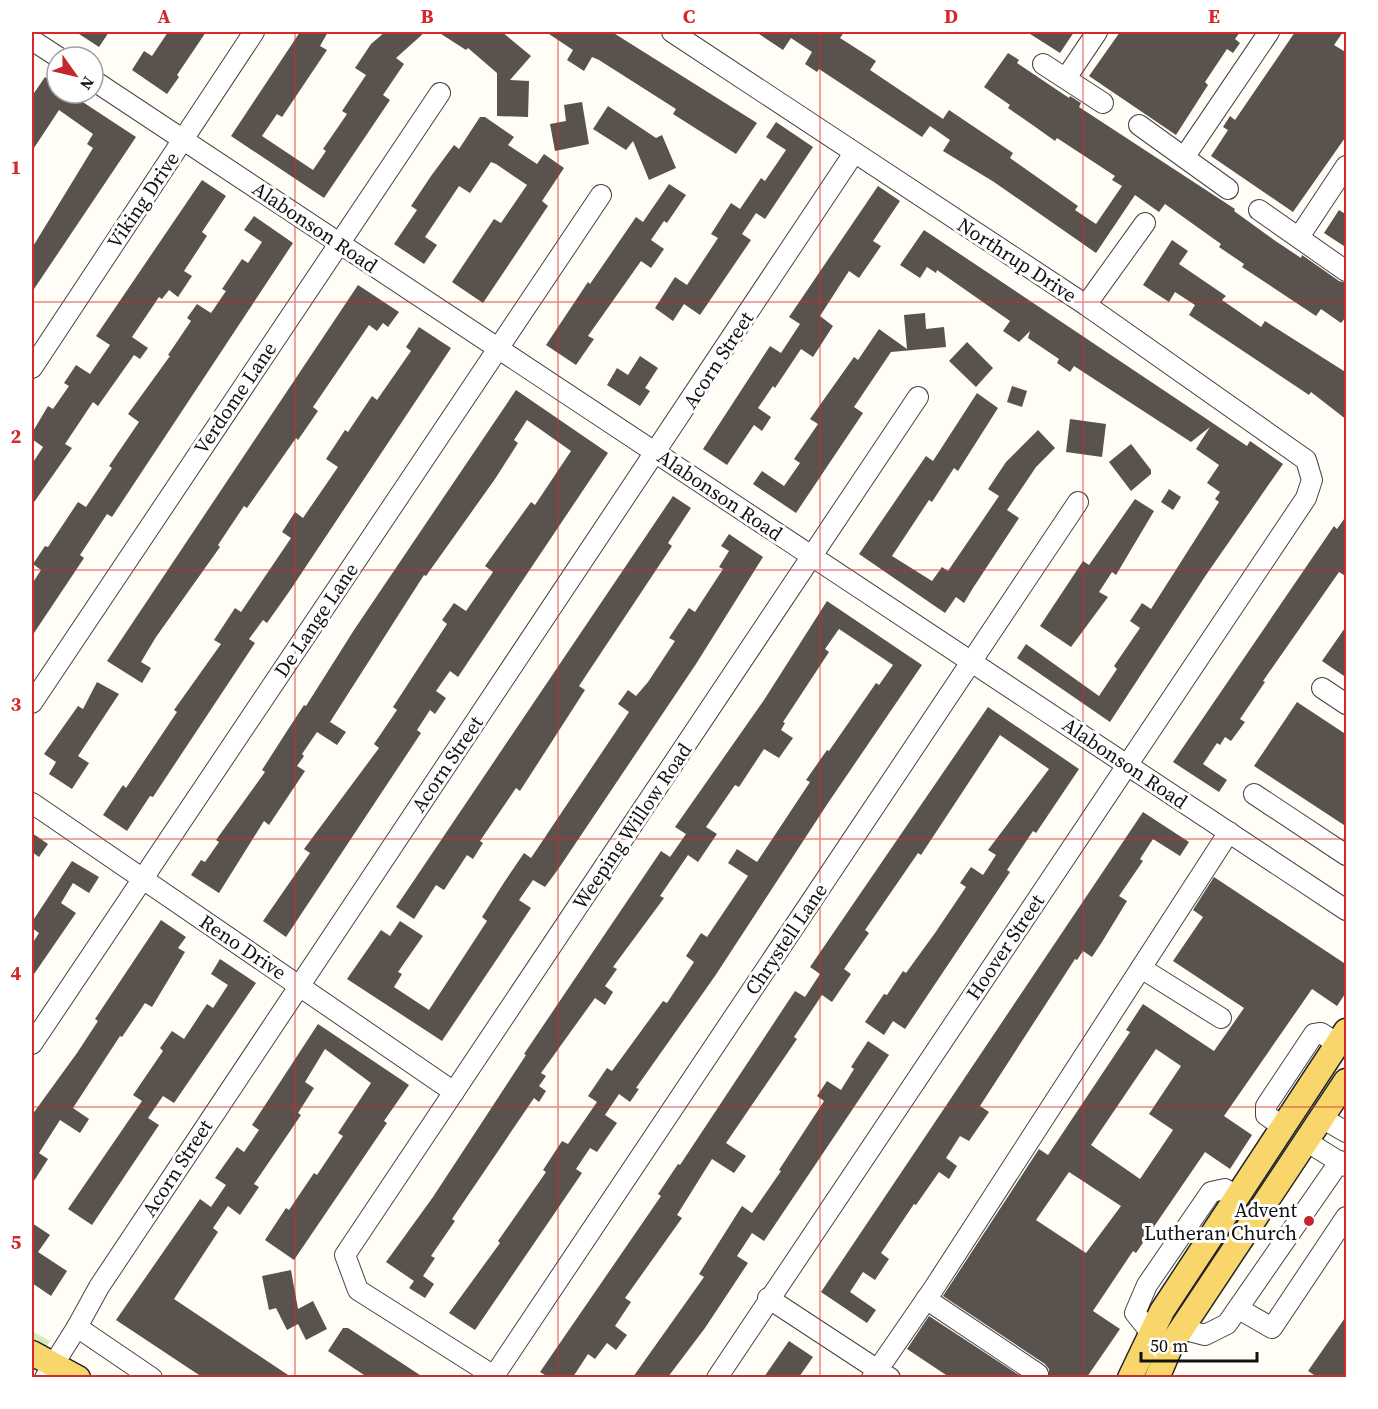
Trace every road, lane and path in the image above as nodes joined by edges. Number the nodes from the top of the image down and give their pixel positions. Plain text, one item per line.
1 (254, 32) edge
2 (672, 32) edge
3 (1097, 32) edge
4 (1269, 32) edge
5 (32, 40) edge
6 (45, 48) edge
7 (1043, 64) dead end
8 (1066, 78) junction
9 (105, 88) edge
10 (440, 93) dead end
11 (1103, 103) dead end
12 (1139, 125) dead end
13 (183, 140) junction
14 (854, 153) junction
15 (1185, 156) junction
16 (1347, 166) edge
17 (1228, 189) dead end
18 (601, 195) dead end
19 (1259, 210) dead end
20 (1145, 223) dead end
21 (1299, 237) junction
22 (339, 243) junction
23 (1347, 271) edge
24 (1086, 305) junction
25 (498, 348) junction
26 (32, 368) edge
27 (918, 397) dead end
28 (657, 453) junction
29 (1078, 502) dead end
30 (1294, 516) joint
31 (812, 556) junction
32 (972, 662) junction
33 (1322, 688) dead end
34 (32, 703) edge
35 (1347, 704) edge
36 (1127, 764) junction
37 (1254, 794) dead end
38 (32, 803) edge
39 (1229, 832) junction
40 (1347, 855) edge
41 (143, 878) junction
42 (1347, 910) edge
43 (1141, 968) junction
44 (298, 985) junction
45 (1221, 1018) dead end
46 (1342, 1038) edge
47 (32, 1044) edge
48 (1346, 1083) edge
49 (454, 1092) junction
50 (1322, 1118) junction
51 (1283, 1127) junction
52 (1346, 1131) edge
53 (1306, 1142) junction
54 (1343, 1163) edge
55 (1347, 1217) edge
56 (768, 1298) junction
57 (926, 1299) junction
58 (1239, 1309) junction
59 (77, 1327) junction
60 (1168, 1335) junction
61 (32, 1353) edge
62 (49, 1371) edge
63 (1129, 1372) edge
64 (1038, 1374) dead end
65 (880, 1375) edge
66 (495, 1376) edge
67 (78, 1377) edge
68 (152, 1377) edge
69 (717, 1377) edge
70 (1157, 1377) edge

1 - 13 street, Viking Drive
2 - 14 street, Northrup Drive
3 - 8 street
4 - 15 street
5 - 6 street
7 - 8 street
8 - 11 street
9 - 13 street, Alabonson Road
10 - 22 street, Verdome Lane
12 - 15 street
13 - 22 street, Alabonson Road
13 - 26 street, Viking Drive
14 - 24 street, Northrup Drive
14 - 28 street, Acorn Street
15 - 17 street
16 - 21 street
18 - 25 street, De Lange Lane
19 - 21 street
20 - 24 street
21 - 23 street
22 - 25 street, Alabonson Road
22 - 34 street, Verdome Lane
24 - 30 street, Northrup Drive
25 - 28 street, Alabonson Road
25 - 41 street, De Lange Lane
27 - 31 street, Weeping Willow Road
28 - 31 street, Alabonson Road
28 - 44 street, Acorn Street
29 - 32 street, Chrystell Lane
30 - 36 street, Hoover Street
31 - 32 street, Alabonson Road
31 - 49 street, Weeping Willow Road
32 - 36 street, Alabonson Road
32 - 66 street, Chrystell Lane
33 - 35 street
36 - 39 street, Alabonson Road
36 - 56 street, Hoover Street
37 - 40 street
38 - 41 street, Reno Drive
39 - 42 street, Alabonson Road
39 - 43 street
41 - 44 street, Reno Drive
41 - 47 street, De Lange Lane
43 - 45 street
43 - 57 street
44 - 49 street, Reno Drive
44 - 59 street, Acorn Street
46 - 51 main road
48 - 50 main road
49 - 66 street, Weeping Willow Road
50 - 52 street
50 - 53 main road
51 - 53 main road
51 - 60 main road
53 - 54 street
53 - 60 main road
54 - 58 street
55 - 58 street
56 - 65 street
56 - 69 street, Hoover Street
57 - 64 street
57 - 65 street
58 - 60 street
59 - 62 street, Acorn Street
59 - 68 street
60 - 63 main road
60 - 70 main road
61 - 62 main road
62 - 67 main road

